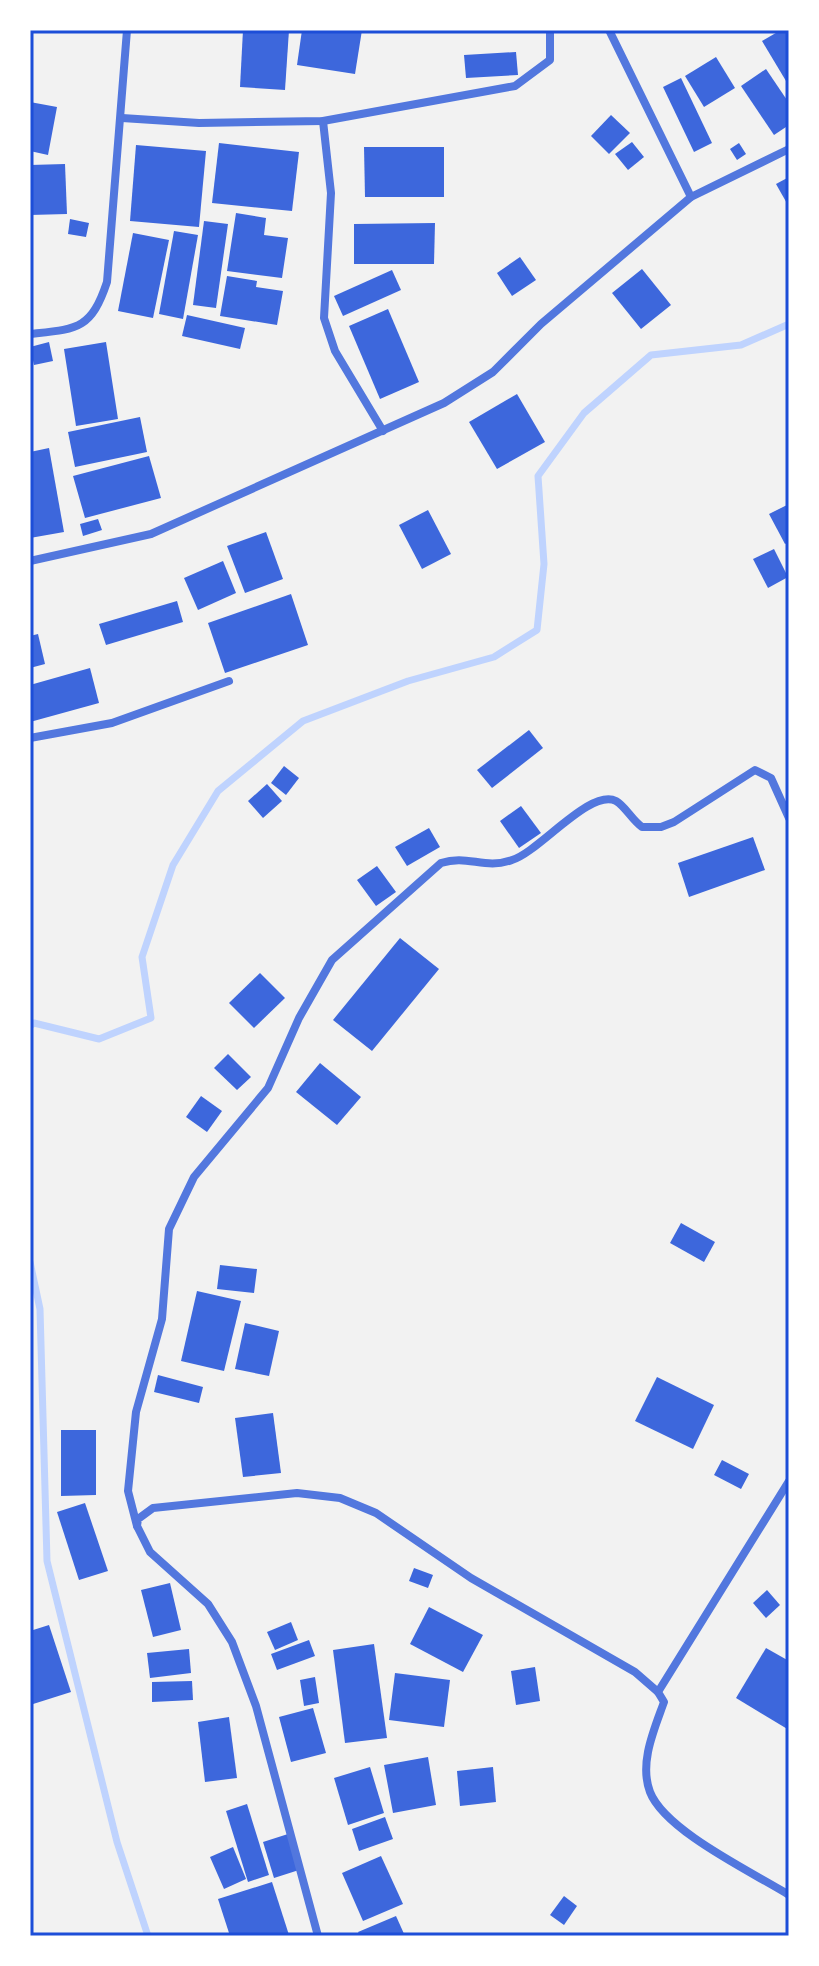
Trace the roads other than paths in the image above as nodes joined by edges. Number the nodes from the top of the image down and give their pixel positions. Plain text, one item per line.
1 (127, 30) edge
2 (550, 30) edge
3 (609, 30) edge
4 (122, 118) junction
5 (323, 121) junction
6 (789, 149) edge
7 (691, 197) junction
8 (30, 334) edge
9 (383, 431) junction
10 (30, 561) edge
11 (229, 681) dead end
12 (30, 738) edge
13 (789, 818) edge
14 (789, 1481) edge
15 (137, 1526) junction
16 (658, 1692) junction
17 (789, 1895) edge
18 (318, 1936) edge

1 - 4 street
2 - 5 street
3 - 7 street
4 - 5 street
4 - 8 street
5 - 9 street
6 - 7 street
7 - 9 street
9 - 10 street
11 - 12 street
13 - 15 street
14 - 16 street
15 - 16 street
15 - 18 street
16 - 17 street

